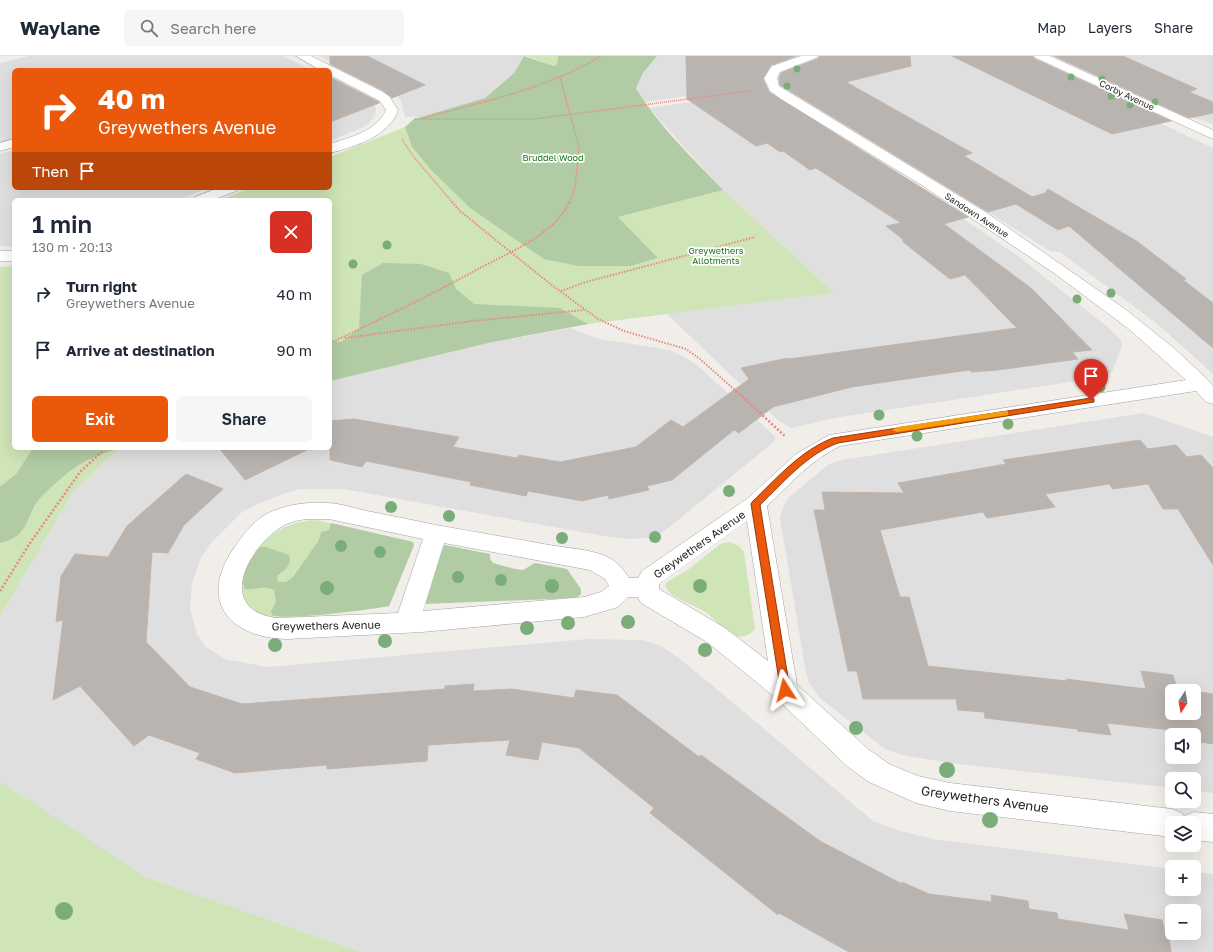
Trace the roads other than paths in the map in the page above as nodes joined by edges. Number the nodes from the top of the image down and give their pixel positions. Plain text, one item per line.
1 (302, 56) edge
2 (812, 56) edge
3 (1040, 56) edge
4 (325, 68) edge
5 (332, 72) edge
6 (1213, 135) edge
7 (12, 144) edge
8 (0, 147) edge
9 (332, 148) edge
10 (226, 190) edge
11 (205, 198) edge
12 (0, 256) edge
13 (12, 256) edge
14 (1207, 391) edge
15 (756, 504) junction
16 (436, 533) junction
17 (646, 587) junction
18 (622, 588) junction
19 (407, 622) junction
20 (785, 690) junction
21 (1165, 822) edge
22 (1201, 827) edge
23 (1213, 828) edge

1 - 4 street
2 - 14 street, Sandown Avenue
3 - 6 street, Corby Avenue
5 - 9 street
7 - 8 street
10 - 11 street
12 - 13 street
14 - 15 street, Greywethers Avenue
15 - 17 street, Greywethers Avenue
15 - 20 street, Greywethers Avenue
16 - 18 street, Greywethers Avenue
16 - 19 street
16 - 19 street, Greywethers Avenue
17 - 18 street, Greywethers Avenue
17 - 20 street, Greywethers Avenue
18 - 19 street, Greywethers Avenue
20 - 21 street, Greywethers Avenue
22 - 23 street

